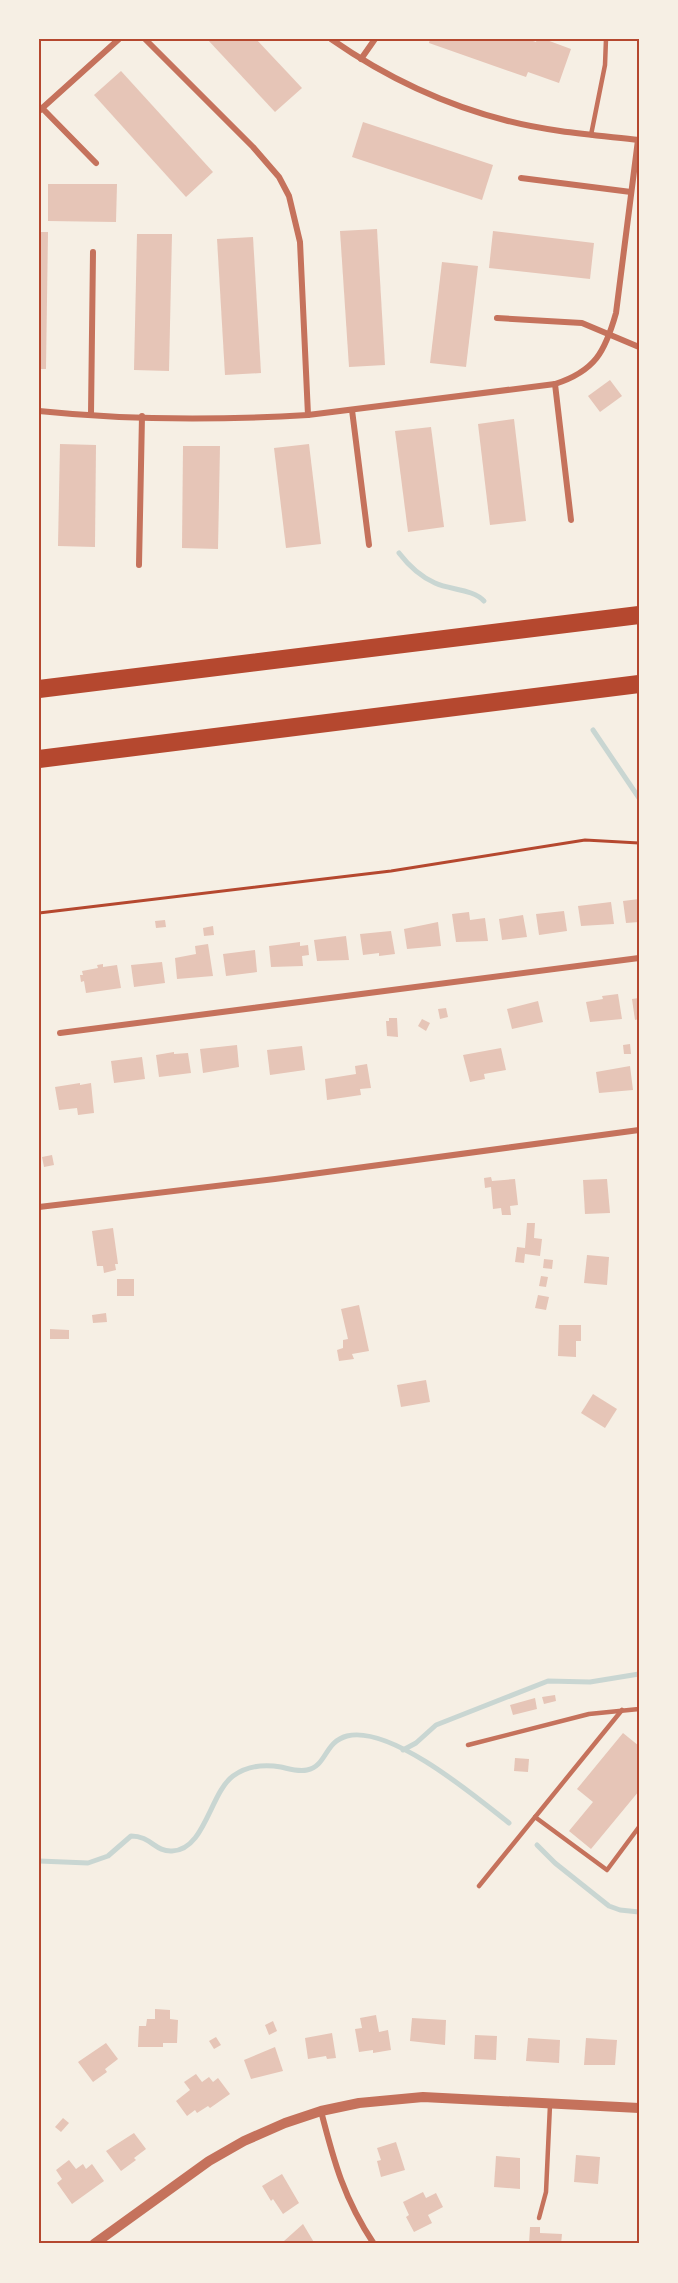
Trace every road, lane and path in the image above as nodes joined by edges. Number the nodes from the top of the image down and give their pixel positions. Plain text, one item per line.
1 (119, 39) edge
2 (146, 39) edge
3 (331, 39) edge
4 (375, 39) edge
5 (606, 39) edge
6 (361, 60) junction
7 (41, 110) edge
8 (591, 135) junction
9 (638, 140) edge
10 (96, 163) dead end
11 (521, 178) dead end
12 (631, 192) junction
13 (93, 252) dead end
14 (497, 318) dead end
15 (610, 335) junction
16 (639, 347) edge
17 (555, 384) junction
18 (352, 410) junction
19 (39, 411) edge
20 (92, 414) junction
21 (308, 415) junction
22 (142, 416) junction
23 (571, 520) dead end
24 (369, 545) dead end
25 (139, 565) dead end
26 (639, 615) edge
27 (639, 684) edge
28 (39, 689) edge
29 (39, 759) edge
30 (639, 843) edge
31 (39, 914) edge
32 (639, 958) edge
33 (60, 1033) dead end
34 (639, 1130) edge
35 (39, 1207) edge
36 (639, 1709) edge
37 (622, 1710) junction
38 (468, 1745) dead end
39 (535, 1817) junction
40 (639, 1827) edge
41 (479, 1886) dead end
42 (550, 2103) junction
43 (639, 2108) edge
44 (321, 2111) junction
45 (539, 2218) dead end
46 (98, 2243) edge
47 (374, 2244) edge

1 - 7 street
2 - 21 street
3 - 6 street
4 - 6 street
5 - 8 lane
6 - 8 street
7 - 10 street
8 - 9 street
9 - 12 street
11 - 12 street
12 - 15 street
13 - 20 street
14 - 15 street
15 - 16 street
15 - 17 street
17 - 18 street
17 - 23 street
18 - 21 street
18 - 24 street
19 - 20 street
20 - 22 street
21 - 22 street
22 - 25 street
26 - 28 highway
27 - 29 highway
30 - 31 path
32 - 33 street
34 - 35 street
36 - 37 lane
37 - 38 lane
37 - 39 lane
39 - 40 lane
39 - 41 lane
42 - 43 street
42 - 44 street
42 - 45 lane
44 - 46 street
44 - 47 street

